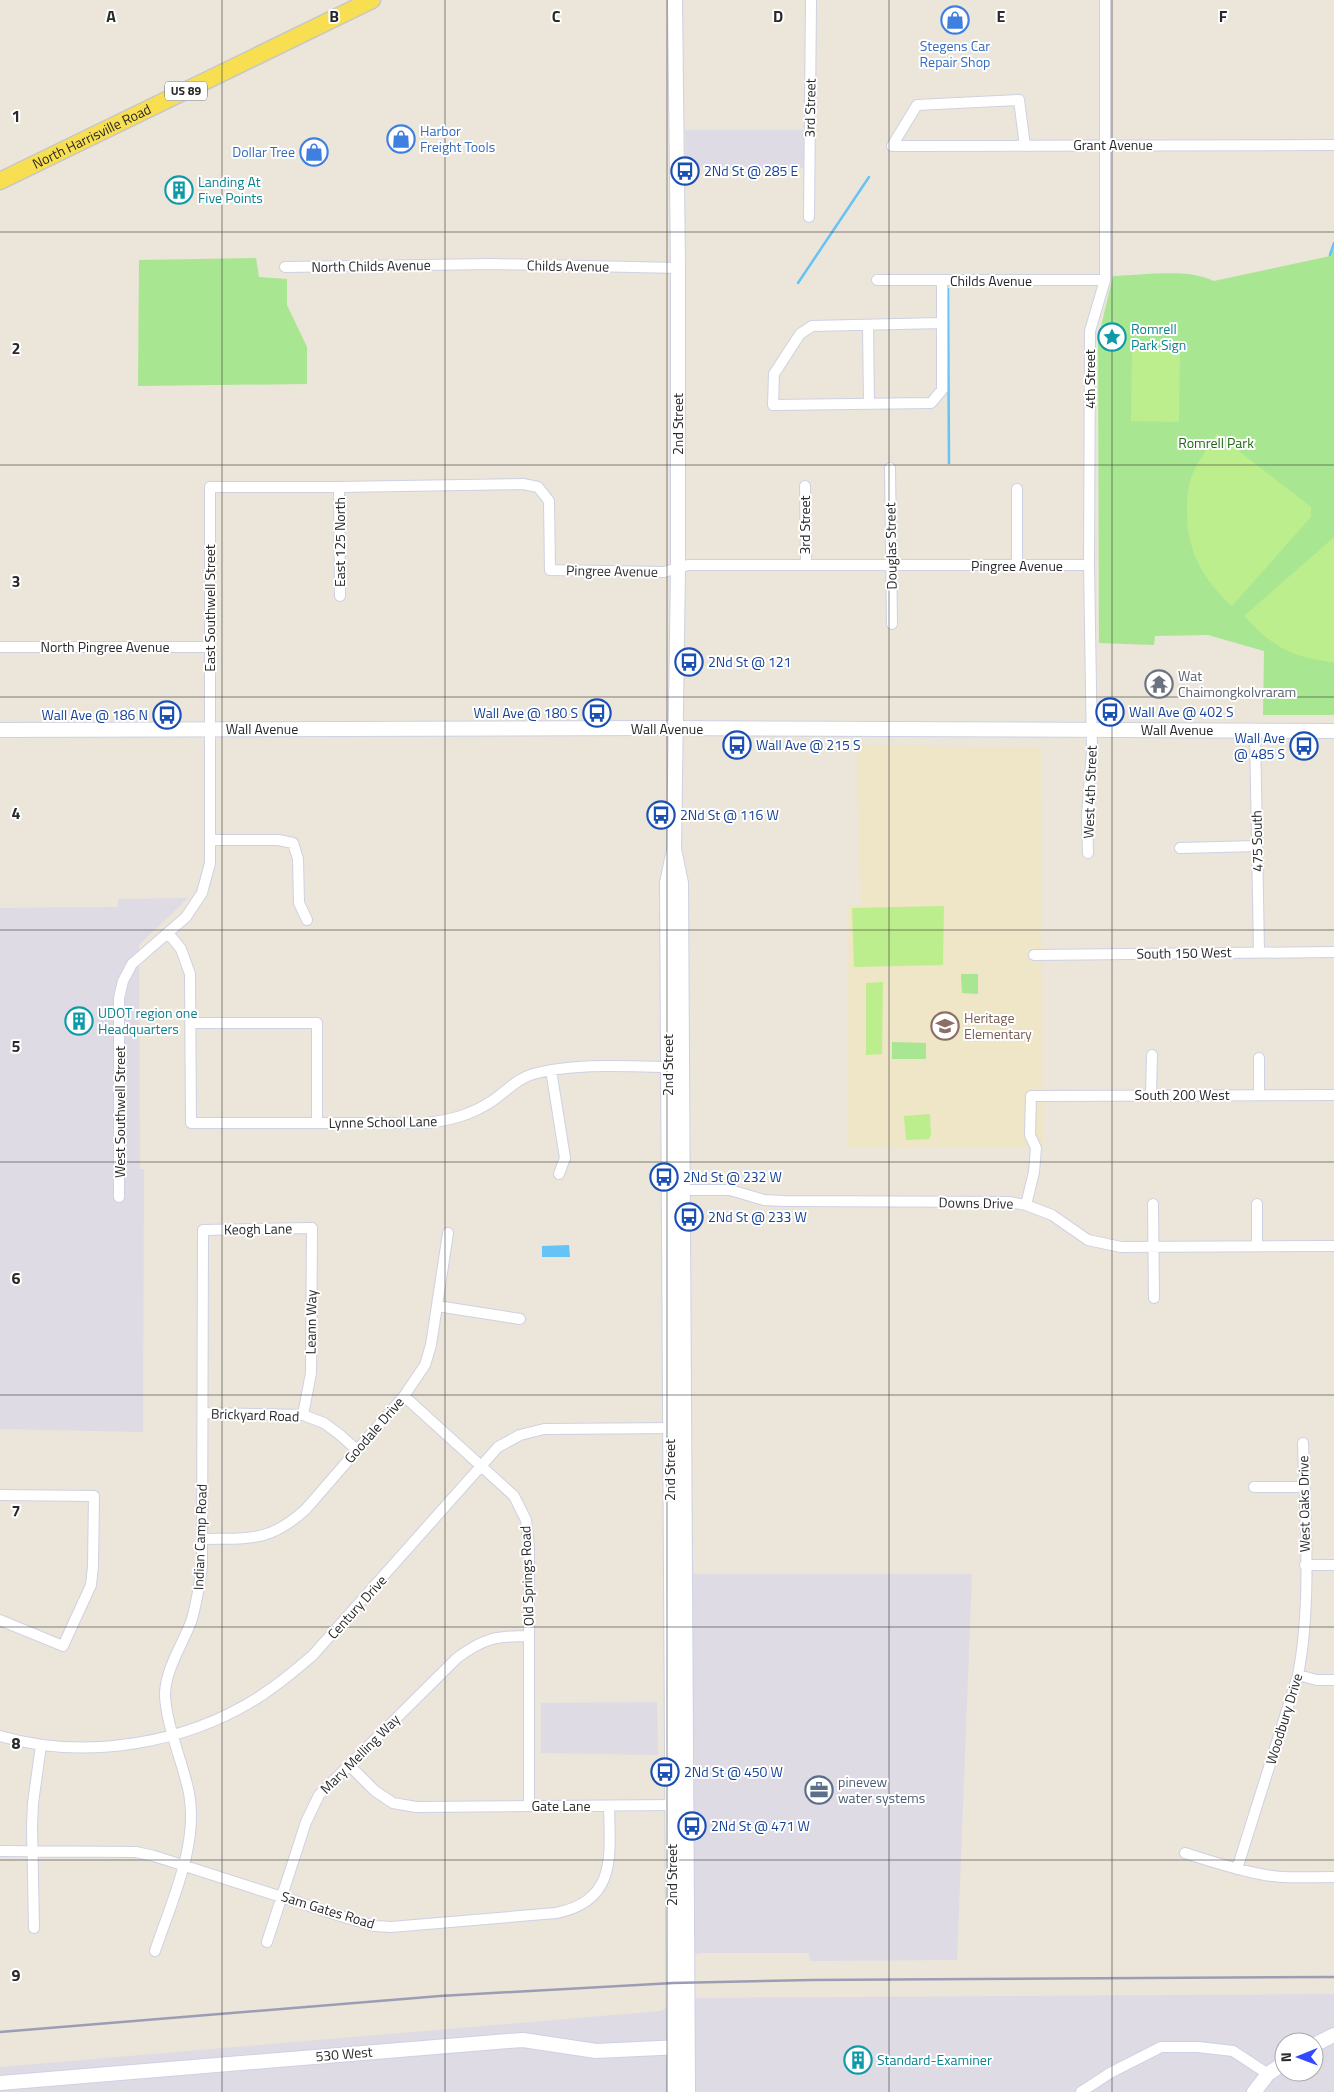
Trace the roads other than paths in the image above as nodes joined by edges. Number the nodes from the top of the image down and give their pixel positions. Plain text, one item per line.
1 (372, 0) edge
2 (675, 0) edge
3 (810, 0) edge
4 (1104, 0) edge
5 (1334, 144) edge
6 (1104, 145) junction
7 (1025, 146) junction
8 (0, 181) edge
9 (809, 217) dead end
10 (457, 265) joint
11 (285, 268) dead end
12 (678, 268) junction
13 (877, 280) dead end
14 (1105, 280) junction
15 (942, 281) junction
16 (941, 322) junction
17 (868, 325) junction
18 (869, 403) junction
19 (890, 468) dead end
20 (805, 486) dead end
21 (210, 487) joint
22 (339, 487) junction
23 (1017, 489) dead end
24 (806, 565) junction
25 (891, 565) junction
26 (1090, 565) junction
27 (1017, 566) junction
28 (678, 568) junction
29 (340, 596) dead end
30 (892, 624) dead end
31 (0, 646) edge
32 (211, 647) junction
33 (675, 728) junction
34 (210, 729) junction
35 (0, 730) edge
36 (1092, 730) junction
37 (1255, 730) junction
38 (1334, 731) edge
39 (210, 840) junction
40 (1257, 846) junction
41 (1180, 848) dead end
42 (1088, 853) dead end
43 (306, 920) dead end
44 (168, 933) junction
45 (1259, 952) junction
46 (1334, 952) edge
47 (1034, 954) dead end
48 (190, 1023) junction
49 (1152, 1056) dead end
50 (1259, 1058) dead end
51 (675, 1067) junction
52 (551, 1070) junction
53 (1334, 1094) edge
54 (1151, 1095) junction
55 (1259, 1095) junction
56 (317, 1123) junction
57 (559, 1174) dead end
58 (675, 1190) junction
59 (119, 1198) dead end
60 (1152, 1204) dead end
61 (1257, 1204) dead end
62 (1026, 1205) junction
63 (312, 1228) joint
64 (203, 1230) joint
65 (448, 1233) dead end
66 (1257, 1246) junction
67 (1334, 1246) edge
68 (1153, 1247) junction
69 (1154, 1298) dead end
70 (437, 1306) junction
71 (520, 1319) dead end
72 (404, 1396) junction
73 (203, 1413) junction
74 (303, 1415) junction
75 (677, 1428) junction
76 (1303, 1443) dead end
77 (357, 1450) junction
78 (481, 1465) junction
79 (1254, 1487) dead end
80 (1304, 1487) junction
81 (0, 1495) edge
82 (202, 1539) junction
83 (1305, 1564) junction
84 (1334, 1565) edge
85 (0, 1620) edge
86 (529, 1636) junction
87 (1298, 1674) junction
88 (1334, 1680) edge
89 (174, 1734) junction
90 (0, 1736) edge
91 (41, 1745) junction
92 (349, 1765) junction
93 (679, 1805) junction
94 (529, 1806) junction
95 (609, 1806) junction
96 (0, 1851) edge
97 (33, 1851) junction
98 (1185, 1852) dead end
99 (183, 1865) junction
100 (1237, 1869) junction
101 (1334, 1877) edge
102 (282, 1896) junction
103 (34, 1928) dead end
104 (267, 1942) dead end
105 (155, 1951) dead end
106 (673, 2046) junction
107 (688, 2046) junction
108 (1274, 2070) edge
109 (1268, 2074) junction
110 (0, 2083) edge
111 (1088, 2089) edge
112 (674, 2092) edge
113 (688, 2092) edge
114 (1081, 2092) edge
115 (1254, 2092) edge

1 - 8 main road, North Harrisville Road / US 89
2 - 12 main road, 2nd Street
3 - 9 street, 3rd Street
4 - 6 street, 4th Street
5 - 6 street, Grant Avenue
6 - 7 street, Grant Avenue
6 - 14 street, 4th Street
7 - 7 street, Grant Avenue
10 - 11 street, North Childs Avenue
10 - 12 street, Childs Avenue
12 - 28 main road, 2nd Street
13 - 15 street, Childs Avenue
14 - 15 street, Childs Avenue
14 - 26 street, 4th Street
15 - 16 street
16 - 17 street
16 - 18 street
17 - 18 street
17 - 18 street
19 - 25 street, Douglas Street
20 - 24 street, 3rd Street
21 - 22 street, Pingree Avenue
21 - 32 street, East Southwell Street
22 - 28 street, Pingree Avenue
22 - 29 street, East 125 North
23 - 27 street
24 - 25 street, Pingree Avenue
24 - 28 street, Pingree Avenue
25 - 27 street, Pingree Avenue
25 - 30 street, Douglas Street
26 - 27 street, Pingree Avenue
26 - 36 street, 4th Street
28 - 33 main road, 2nd Street
31 - 32 street, North Pingree Avenue
32 - 34 street, East Southwell Street
33 - 34 main road, Wall Avenue
33 - 36 main road, Wall Avenue
33 - 51 main road, 2nd Street
34 - 35 main road, Wall Avenue
34 - 39 street, West Southwell Street
36 - 37 main road, Wall Avenue
36 - 42 street, West 4th Street
37 - 38 main road, Wall Avenue
37 - 40 street, 475 South
39 - 43 street
39 - 44 street, West Southwell Street
40 - 41 street
40 - 45 street, 475 South
44 - 48 street
44 - 59 street, West Southwell Street
45 - 46 street, South 150 West
45 - 47 street, South 150 West
48 - 56 street, Lynne School Lane
48 - 56 street
49 - 54 street
50 - 55 street
51 - 52 street, Lynne School Lane
51 - 58 main road, 2nd Street
52 - 56 street, Lynne School Lane
52 - 57 street
53 - 55 street, South 200 West
54 - 55 street, South 200 West
54 - 62 street, South 200 West
58 - 62 street, Downs Drive
58 - 75 main road, 2nd Street
60 - 68 street
61 - 66 street
62 - 68 street, Downs Drive
63 - 64 street, Keogh Lane
63 - 74 street, Leann Way
64 - 73 street, Indian Camp Road
65 - 70 street, Goodale Drive
66 - 67 street, Downs Drive
66 - 68 street, Downs Drive
68 - 69 street
70 - 71 street
70 - 72 street, Goodale Drive
72 - 77 street, Goodale Drive
72 - 78 street, Old Springs Road
73 - 74 street, Brickyard Road
73 - 82 street, Indian Camp Road
74 - 77 street, Brickyard Road
75 - 78 street, Century Drive
75 - 93 main road, 2nd Street
76 - 80 street, West Oaks Drive
77 - 82 street, Goodale Drive
78 - 86 street, Old Springs Road
78 - 89 street, Century Drive
79 - 80 street
80 - 83 street, West Oaks Drive
81 - 85 street
82 - 89 street, Indian Camp Road
83 - 84 street
83 - 87 street, Woodbury Drive
86 - 92 street, Mary Melling Way
86 - 94 street, Old Springs Road
87 - 88 street
87 - 100 street, Woodbury Drive
89 - 91 street, Century Drive
89 - 99 street, Indian Camp Road
90 - 91 street, Century Drive
91 - 97 street
92 - 94 street, Gate Lane
92 - 102 street, Mary Melling Way
93 - 95 street, Gate Lane
93 - 106 main road, 2nd Street
93 - 107 main road, 2nd Street
94 - 95 street, Gate Lane
95 - 102 street, Sam Gates Road
96 - 97 street, Sam Gates Road
97 - 99 street, Sam Gates Road
97 - 103 street
98 - 100 street
99 - 102 street, Sam Gates Road
99 - 105 street, Indian Camp Road
100 - 101 street
102 - 104 street, Mary Melling Way
106 - 107 main road, 530 West
106 - 110 main road, 530 West
106 - 112 main road, 2nd Street
107 - 113 main road, 2nd Street
108 - 109 main road
109 - 111 street
109 - 115 main road
111 - 114 street

